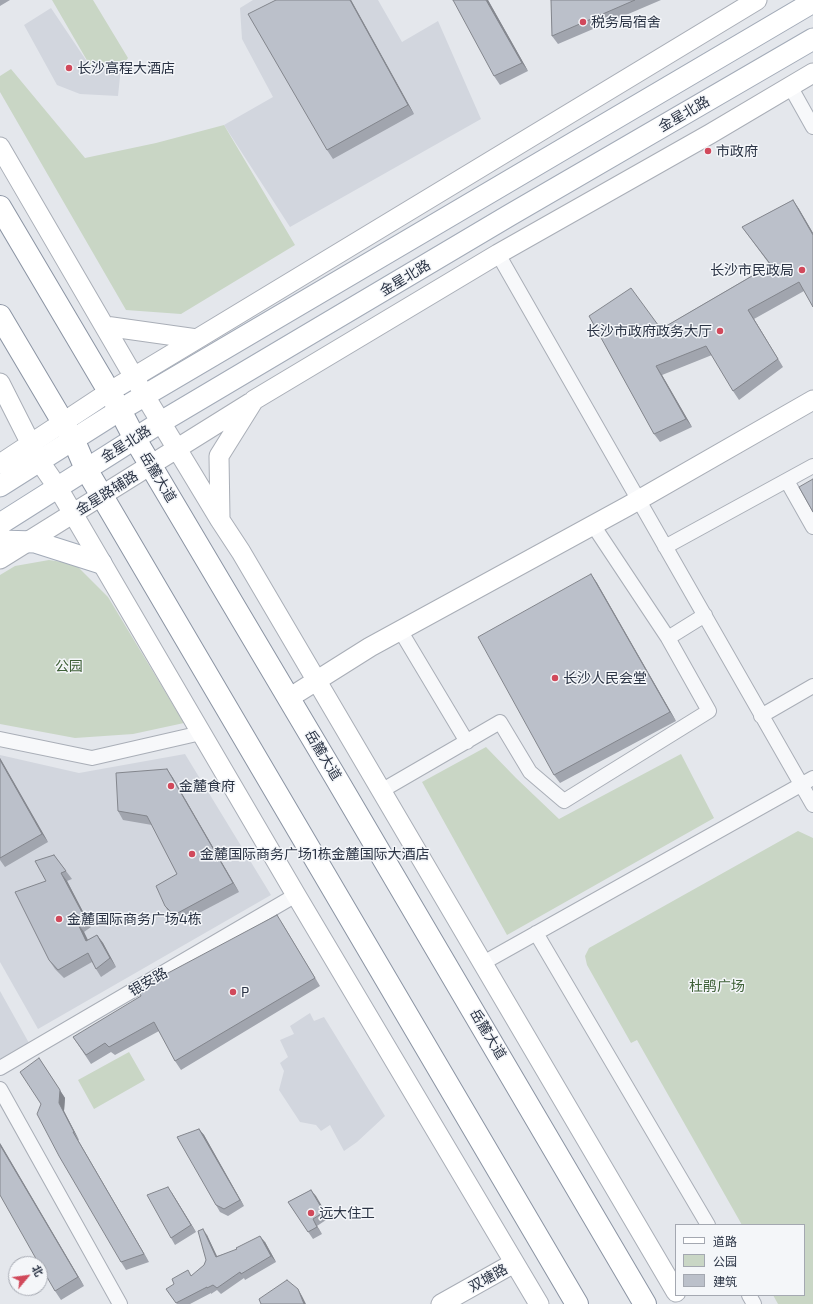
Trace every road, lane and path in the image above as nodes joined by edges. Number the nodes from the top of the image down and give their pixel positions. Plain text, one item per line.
1 (757, 0) edge
2 (813, 2) edge
3 (813, 39) edge
4 (813, 73) edge
5 (790, 86) junction
6 (813, 127) edge
7 (0, 147) edge
8 (0, 207) edge
9 (498, 254) junction
10 (0, 316) edge
11 (105, 326) junction
12 (197, 339) junction
13 (134, 377) junction
14 (0, 384) edge
15 (145, 396) junction
16 (254, 400) junction
17 (813, 400) edge
18 (114, 401) junction
19 (63, 422) junction
20 (161, 422) junction
21 (135, 439) junction
22 (74, 441) junction
23 (30, 443) junction
24 (178, 449) junction
25 (40, 462) junction
26 (0, 464) edge
27 (151, 465) junction
28 (813, 466) edge
29 (86, 469) junction
30 (787, 481) junction
31 (0, 486) edge
32 (58, 488) junction
33 (102, 496) junction
34 (638, 500) junction
35 (73, 514) junction
36 (220, 520) junction
37 (0, 524) edge
38 (593, 525) junction
39 (813, 527) edge
40 (0, 541) edge
41 (28, 542) junction
42 (665, 547) junction
43 (0, 559) edge
44 (102, 563) junction
45 (704, 614) junction
46 (400, 630) junction
47 (668, 638) junction
48 (317, 680) junction
49 (813, 686) edge
50 (289, 698) junction
51 (761, 716) junction
52 (201, 733) junction
53 (0, 739) edge
54 (467, 742) junction
55 (807, 781) edge
56 (381, 791) junction
57 (813, 805) edge
58 (296, 895) junction
59 (536, 933) junction
60 (483, 963) junction
61 (0, 1068) edge
62 (0, 1089) edge
63 (707, 1224) edge
64 (514, 1263) junction
65 (675, 1290) edge
66 (120, 1304) edge
67 (440, 1304) edge
68 (539, 1304) edge
69 (576, 1304) edge
70 (646, 1304) edge

1 - 12 street
2 - 15 main road
3 - 20 main road, 金星北路
4 - 5 street, 金星路辅路
5 - 6 street
5 - 9 street, 金星路辅路
7 - 11 street
8 - 18 highway, 岳麓大道
9 - 16 street, 金星路辅路
9 - 34 street
10 - 19 highway
11 - 12 street
11 - 13 street
12 - 13 street
13 - 15 street
13 - 18 street
14 - 23 street
15 - 18 main road
15 - 20 street
16 - 24 street, 金星路辅路
16 - 36 street
17 - 34 street
18 - 19 street
18 - 21 highway, 岳麓大道
18 - 22 main road
19 - 22 highway
19 - 23 street
20 - 21 main road, 金星北路
20 - 24 street
21 - 27 highway, 岳麓大道
21 - 29 main road, 金星北路
22 - 25 main road
22 - 29 highway
23 - 25 street
23 - 26 street
24 - 27 street, 金星路辅路
24 - 36 street
25 - 31 main road
25 - 32 street
27 - 33 street, 金星路辅路
27 - 50 highway, 岳麓大道
28 - 30 street
29 - 32 main road, 金星北路
29 - 33 highway
30 - 39 street
30 - 42 street
32 - 35 street
32 - 37 main road, 金星北路
33 - 35 street, 金星路辅路
33 - 69 highway
34 - 38 street
34 - 42 street
35 - 41 street, 金星路辅路
35 - 44 street
36 - 48 street
38 - 46 street
38 - 47 street
40 - 41 main road
41 - 43 street, 金星路辅路
41 - 44 main road
42 - 45 street
44 - 52 street
45 - 47 street
45 - 51 street
46 - 48 street
46 - 54 street
47 - 54 street
48 - 50 street
48 - 56 street
49 - 51 street
50 - 70 highway, 岳麓大道
51 - 55 street
52 - 53 street
52 - 58 street
54 - 56 street
55 - 57 street
55 - 59 street
56 - 60 street
58 - 61 street, 银安路
58 - 64 street
59 - 60 street
59 - 63 street
60 - 65 street
62 - 66 street
64 - 67 street, 双塘路
64 - 68 street

